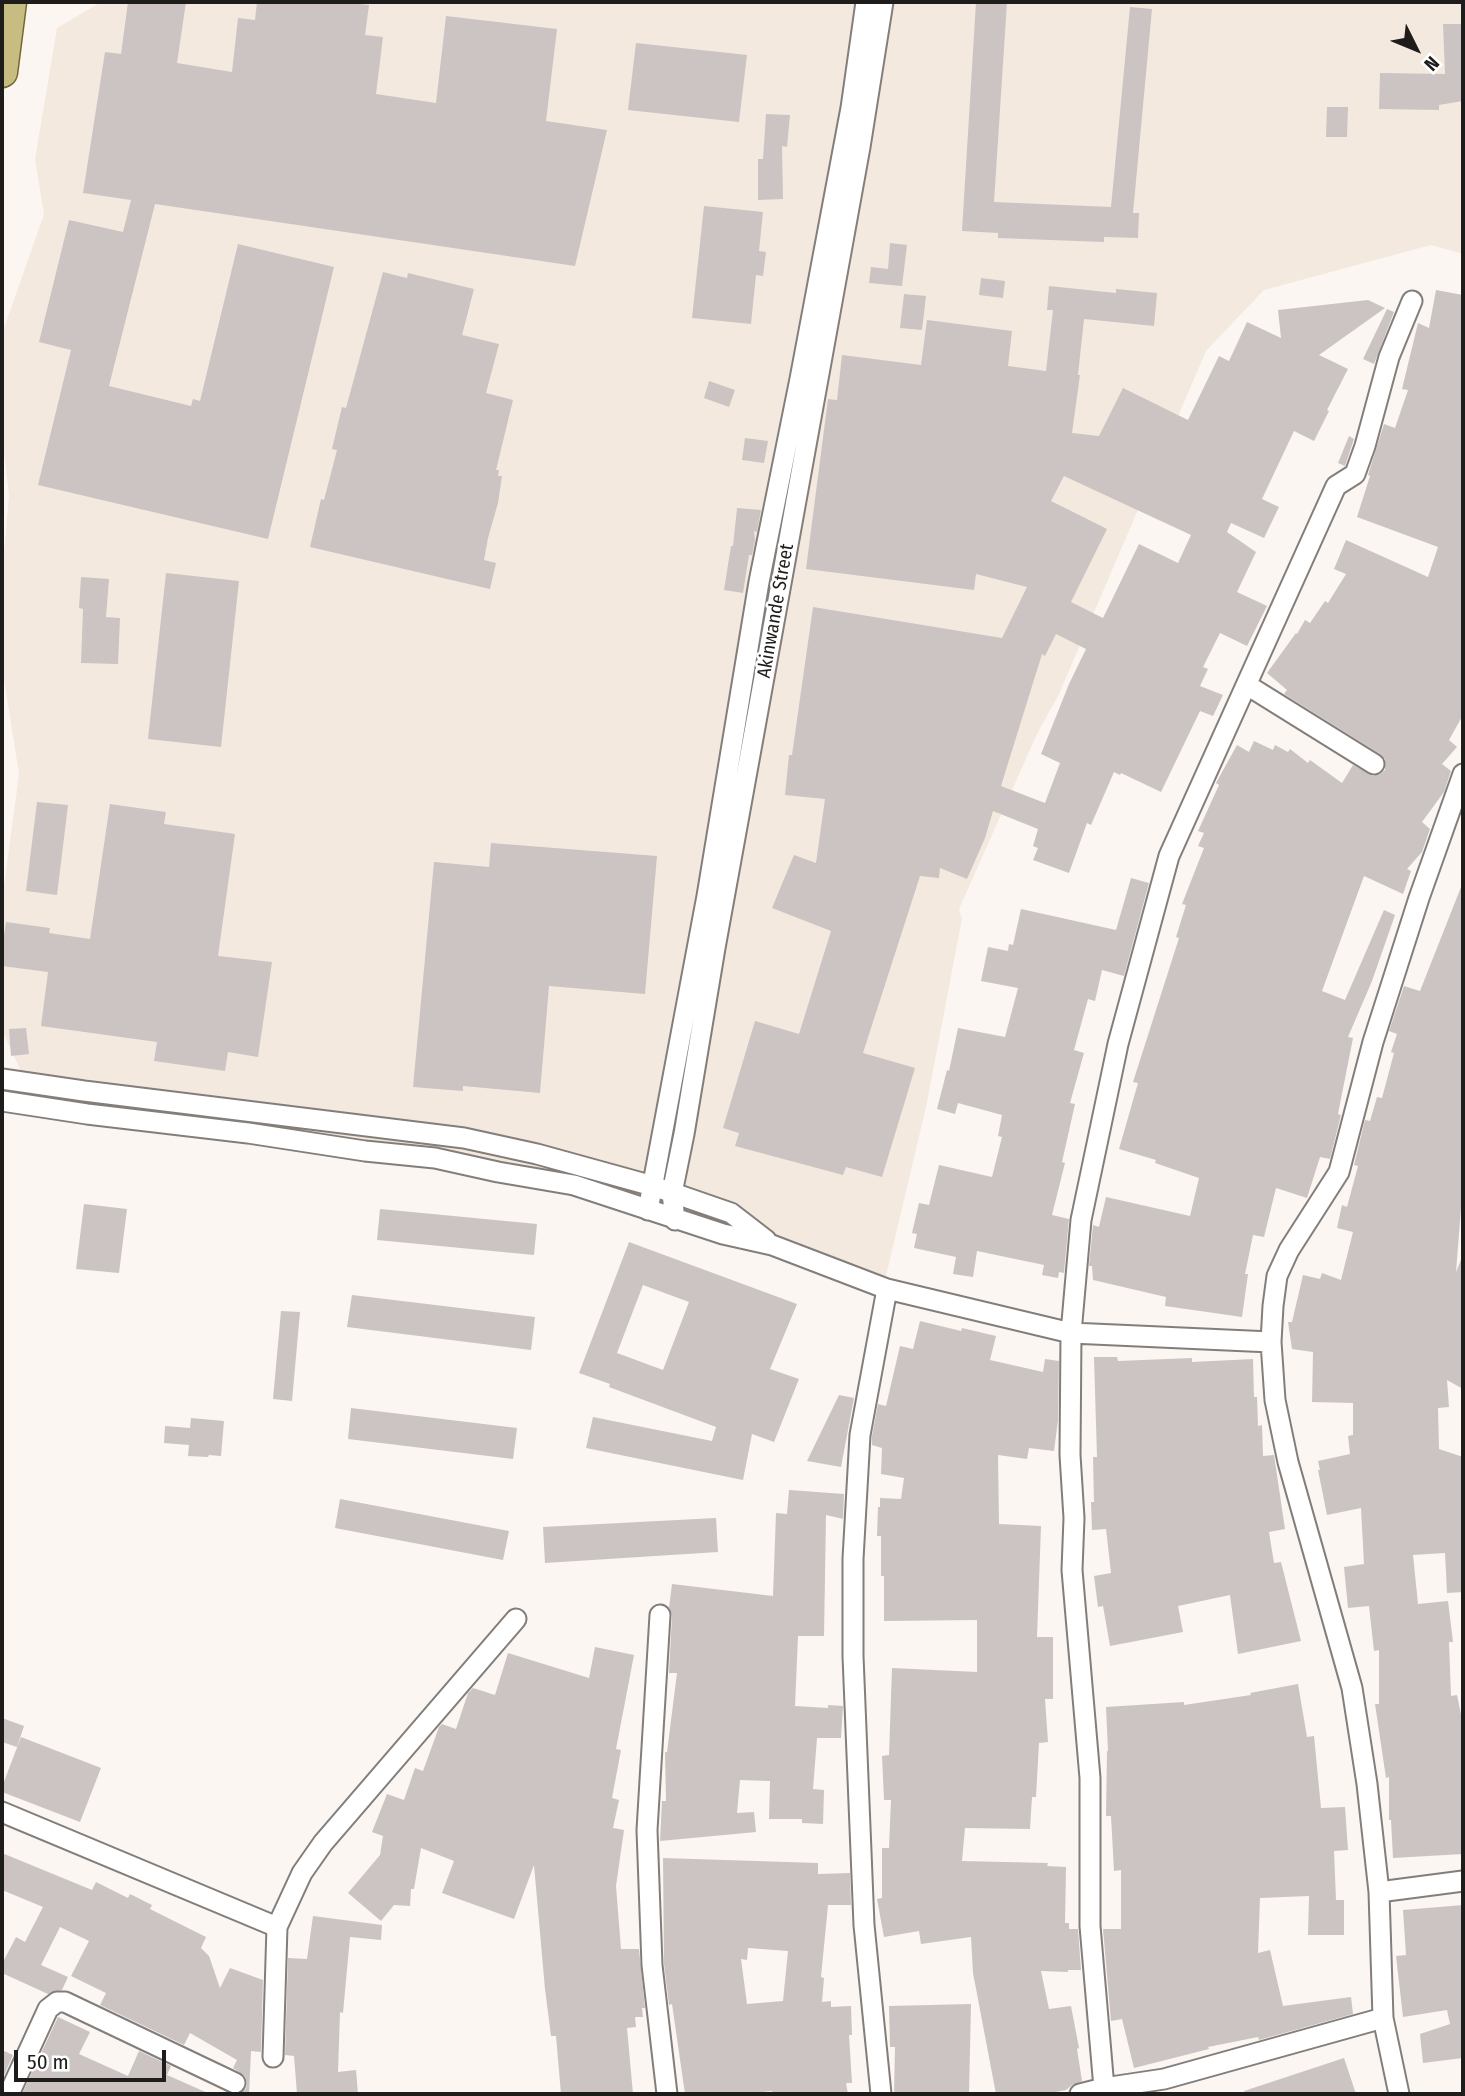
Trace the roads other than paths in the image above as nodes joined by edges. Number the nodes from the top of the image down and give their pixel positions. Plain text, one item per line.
1 (11, 2) edge
2 (866, 2) edge
3 (883, 2) edge
4 (2, 72) edge
5 (1412, 301) dead end
6 (1247, 685) junction
7 (1374, 764) dead end
8 (1463, 774) edge
9 (2, 1079) edge
10 (2, 1101) edge
11 (653, 1186) junction
12 (672, 1193) junction
13 (648, 1210) junction
14 (675, 1220) junction
15 (772, 1245) junction
16 (887, 1289) junction
17 (1071, 1333) junction
18 (1271, 1342) junction
19 (660, 1615) dead end
20 (516, 1619) dead end
21 (2, 1812) edge
22 (1463, 1881) edge
23 (1379, 1892) junction
24 (277, 1927) junction
25 (1383, 2018) junction
26 (273, 2057) dead end
27 (235, 2083) dead end
28 (1167, 2087) edge
29 (1104, 2088) junction
30 (9, 2094) edge
31 (667, 2094) edge
32 (881, 2094) edge
33 (1080, 2094) edge
34 (1399, 2094) edge

1 - 4 main road
2 - 11 street, Akinwande Street
3 - 12 street, Akinwande Street
5 - 6 street
6 - 7 street
6 - 17 street
8 - 18 street
9 - 11 street
10 - 13 street
11 - 12 street
11 - 13 street, Akinwande Street
12 - 14 street, Akinwande Street
12 - 15 street
13 - 14 street
14 - 15 street
15 - 16 street
16 - 17 street
16 - 32 street
17 - 18 street
17 - 29 street
18 - 23 street
19 - 31 street
20 - 24 street
21 - 24 street
22 - 23 street
23 - 25 street
24 - 26 street
25 - 28 street
25 - 34 street
27 - 30 street
28 - 29 street
29 - 33 street

